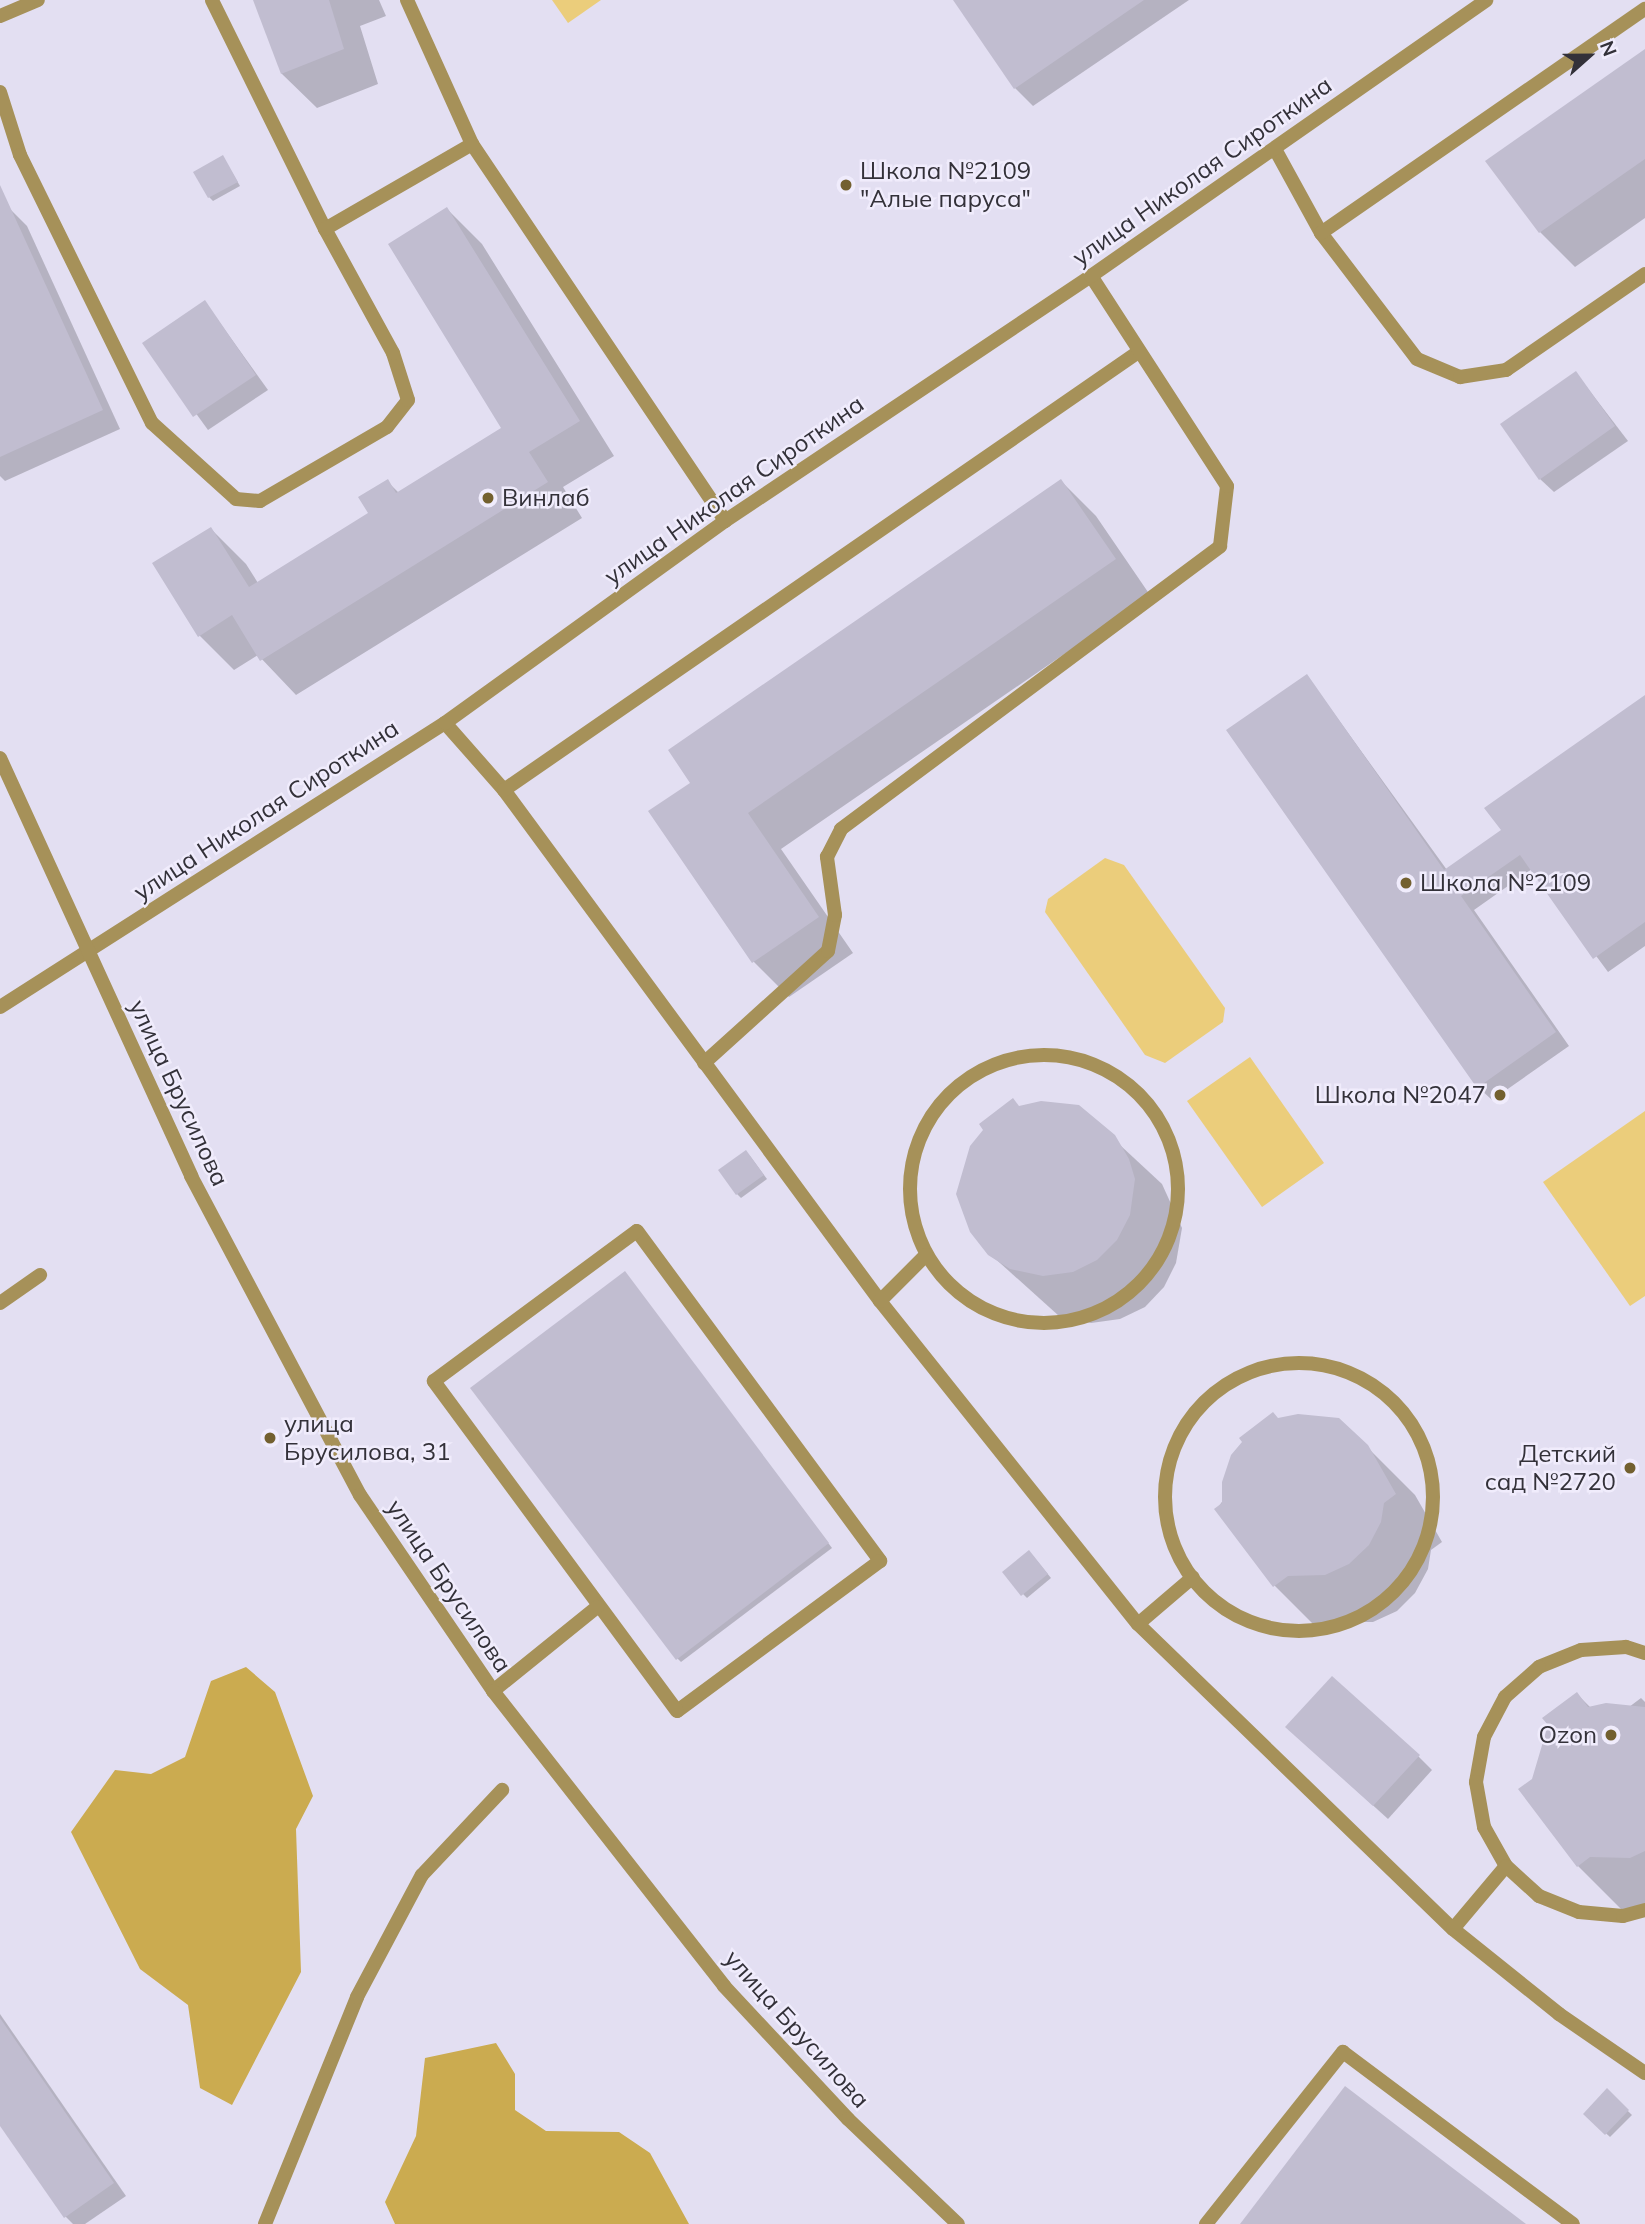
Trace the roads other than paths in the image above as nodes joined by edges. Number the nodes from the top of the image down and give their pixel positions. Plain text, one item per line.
1 (38, 0) edge
2 (212, 0) edge
3 (407, 0) edge
4 (1486, 0) edge
5 (1645, 9) edge
6 (0, 16) edge
7 (0, 92) edge
8 (472, 144) junction
9 (1275, 149) junction
10 (325, 229) junction
11 (1321, 233) junction
12 (1645, 274) edge
13 (1091, 276) junction
14 (1137, 353) junction
15 (724, 521) junction
16 (445, 723) junction
17 (0, 758) edge
18 (504, 790) junction
19 (90, 954) junction
20 (0, 1007) edge
21 (704, 1063) junction
22 (926, 1255) junction
23 (40, 1275) dead end
24 (880, 1301) junction
25 (0, 1303) edge
26 (1193, 1577) junction
27 (597, 1608) junction
28 (1138, 1624) junction
29 (1645, 1653) edge
30 (493, 1691) junction
31 (502, 1790) dead end
32 (1506, 1866) junction
33 (1645, 1910) edge
34 (1453, 1929) junction
35 (1645, 2073) edge
36 (265, 2224) edge
37 (958, 2224) edge
38 (1206, 2224) edge
39 (1573, 2224) edge

1 - 6 street
2 - 10 street
3 - 8 street
4 - 9 street, улица Николая Сироткина
5 - 11 street
7 - 10 street
8 - 10 street
8 - 15 street
9 - 11 street
9 - 13 street, улица Николая Сироткина
11 - 12 street
13 - 14 street
13 - 15 street, улица Николая Сироткина
14 - 18 street
14 - 21 street
15 - 16 street, улица Николая Сироткина
16 - 18 street
16 - 19 street, улица Николая Сироткина
17 - 19 street, улица Брусилова
18 - 21 street
19 - 20 street, улица Николая Сироткина
19 - 30 street, улица Брусилова
21 - 24 street
22 - 22 street
22 - 24 street
23 - 25 street
24 - 28 street
26 - 26 street
26 - 28 street
27 - 27 street
27 - 30 street
28 - 34 street
29 - 32 street
30 - 37 street, улица Брусилова
31 - 36 street
32 - 33 street
32 - 34 street
34 - 35 street
38 - 39 street

